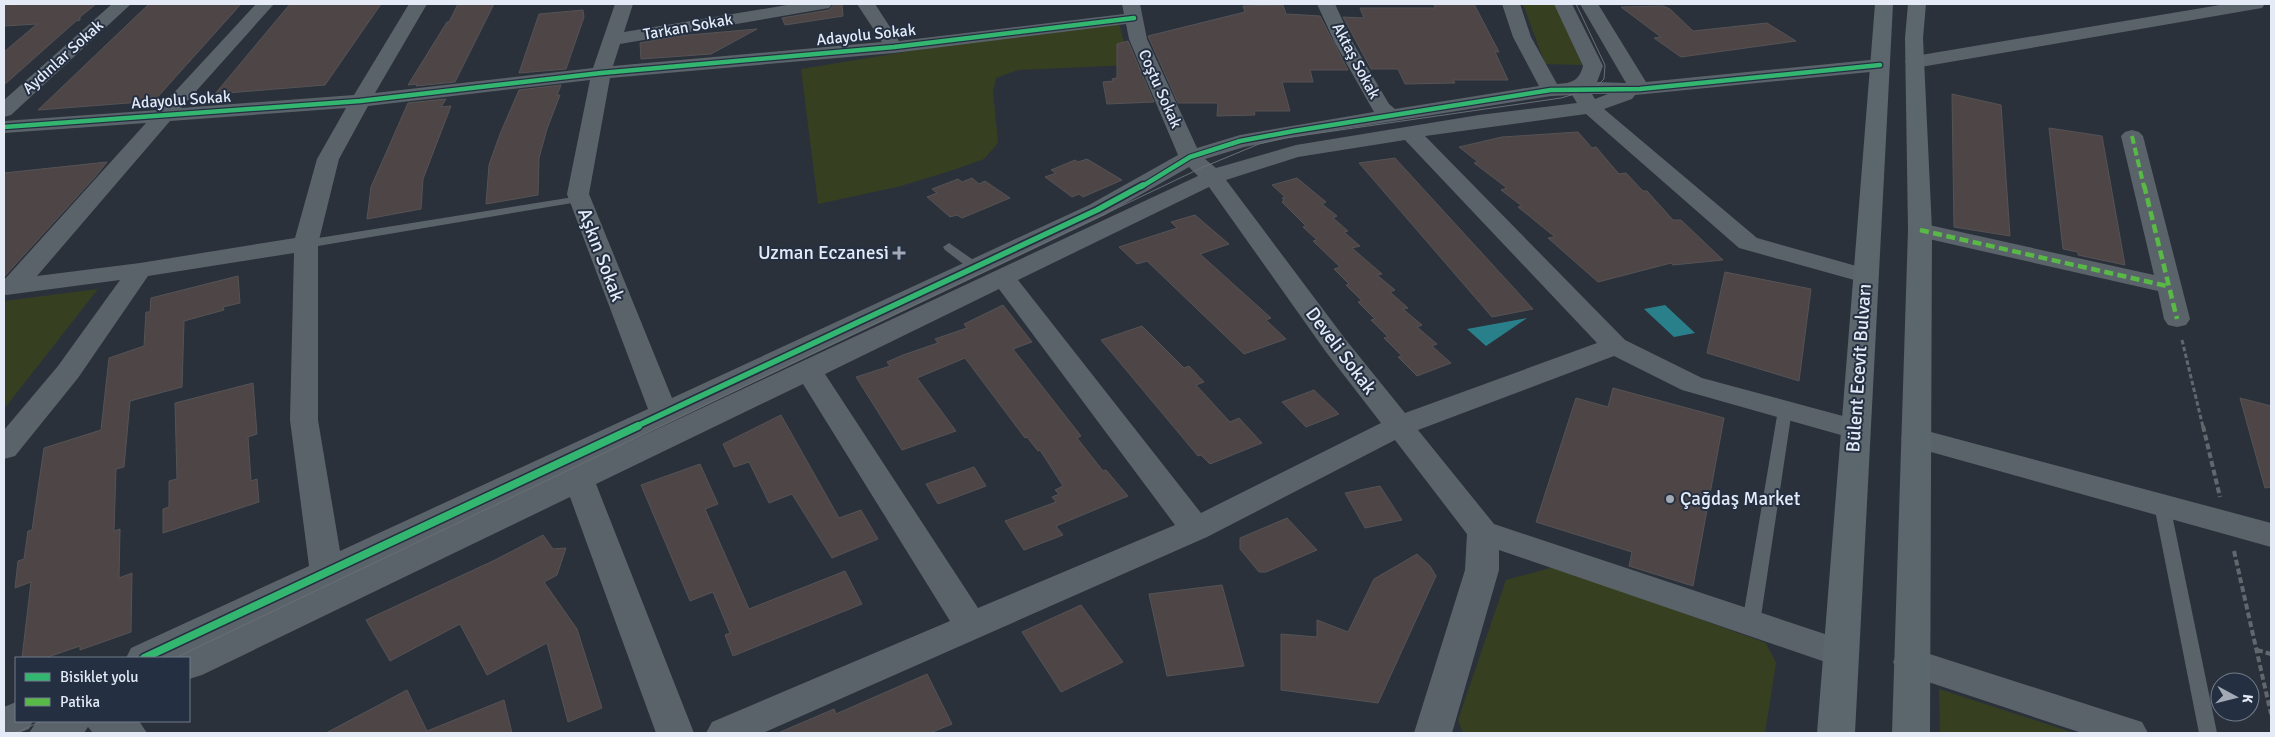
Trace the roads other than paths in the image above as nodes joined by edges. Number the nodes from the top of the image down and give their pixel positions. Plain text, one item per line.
1 (122, 4) edge
2 (265, 4) edge
3 (418, 4) edge
4 (624, 4) edge
5 (823, 4) edge
6 (866, 4) edge
7 (1326, 4) edge
8 (1511, 4) edge
9 (1563, 4) edge
10 (1590, 4) edge
11 (1884, 4) edge
12 (1917, 4) edge
13 (2256, 4) edge
14 (1133, 11) edge
15 (612, 40) junction
16 (894, 46) junction
17 (1915, 62) junction
18 (1880, 65) junction
19 (601, 73) junction
20 (1640, 89) junction
21 (1551, 90) junction
22 (1584, 98) junction
23 (360, 101) junction
24 (4, 111) edge
25 (1390, 115) junction
26 (163, 116) junction
27 (4, 127) edge
28 (1410, 133) junction
29 (2132, 136) dead end
30 (1201, 167) junction
31 (580, 199) junction
32 (1920, 230) junction
33 (306, 244) junction
34 (948, 247) dead end
35 (975, 267) junction
36 (140, 270) junction
37 (1002, 276) junction
38 (1865, 276) junction
39 (9, 286) edge
40 (2167, 286) junction
41 (2177, 319) dead end
42 (1616, 346) junction
43 (808, 369) junction
44 (1785, 410) junction
45 (664, 414) junction
46 (1399, 426) junction
47 (1855, 429) junction
48 (1916, 438) junction
49 (4, 449) edge
50 (579, 479) junction
51 (2162, 505) junction
52 (1196, 529) junction
53 (1484, 532) junction
54 (2271, 535) edge
55 (327, 573) junction
56 (1751, 624) junction
57 (972, 627) junction
58 (1840, 654) junction
59 (146, 657) edge
60 (1911, 662) junction
61 (190, 665) edge
62 (70, 722) edge
63 (106, 722) edge
64 (48, 733) edge
65 (128, 733) edge
66 (675, 733) edge
67 (725, 733) edge
68 (1433, 733) edge
69 (1836, 733) edge
70 (1911, 733) edge
71 (2130, 733) edge
72 (2208, 733) edge

1 - 24 street, Aydınlar Sokak
2 - 26 street
3 - 23 street
4 - 15 street, Aşkın Sokak
5 - 15 street, Tarkan Sokak
6 - 16 street
7 - 25 street, Aktaş Sokak
8 - 21 street
9 - 22 street
10 - 20 street
11 - 18 main road, Bülent Ecevit Bulvarı
12 - 17 main road
13 - 17 street
14 - 16 street, Adayolu Sokak
14 - 30 street, Coştu Sokak
15 - 19 street, Aşkın Sokak
16 - 19 street, Adayolu Sokak
17 - 32 main road
18 - 20 street
18 - 38 main road, Bülent Ecevit Bulvarı
19 - 23 street, Adayolu Sokak
19 - 31 street, Aşkın Sokak
20 - 22 street
21 - 22 street
21 - 25 street
22 - 28 street
22 - 38 street
23 - 26 street, Adayolu Sokak
23 - 33 street
25 - 30 street
26 - 27 street, Adayolu Sokak
26 - 39 street
28 - 30 street
28 - 42 street
29 - 40 street
30 - 35 street
30 - 37 street
30 - 46 street, Develi Sokak
31 - 33 lane
31 - 45 street, Aşkın Sokak
32 - 40 street
32 - 48 main road
33 - 36 street
33 - 55 street
34 - 35 lane
35 - 45 street
36 - 39 street
36 - 49 street
37 - 43 street
37 - 52 street
38 - 47 main road, Bülent Ecevit Bulvarı
40 - 41 street
42 - 44 street
42 - 46 street
43 - 50 street
43 - 57 street
44 - 47 street
44 - 56 lane
45 - 55 street
46 - 52 street
46 - 53 street, Develi Sokak
47 - 58 main road, Bülent Ecevit Bulvarı
48 - 51 street
48 - 60 main road
50 - 61 street
50 - 66 street
51 - 54 street
51 - 72 lane
52 - 57 street
53 - 56 street
53 - 68 street
55 - 59 street
56 - 58 street
57 - 67 street
58 - 69 main road, Bülent Ecevit Bulvarı
60 - 70 main road
60 - 71 street
62 - 64 street
63 - 65 street

